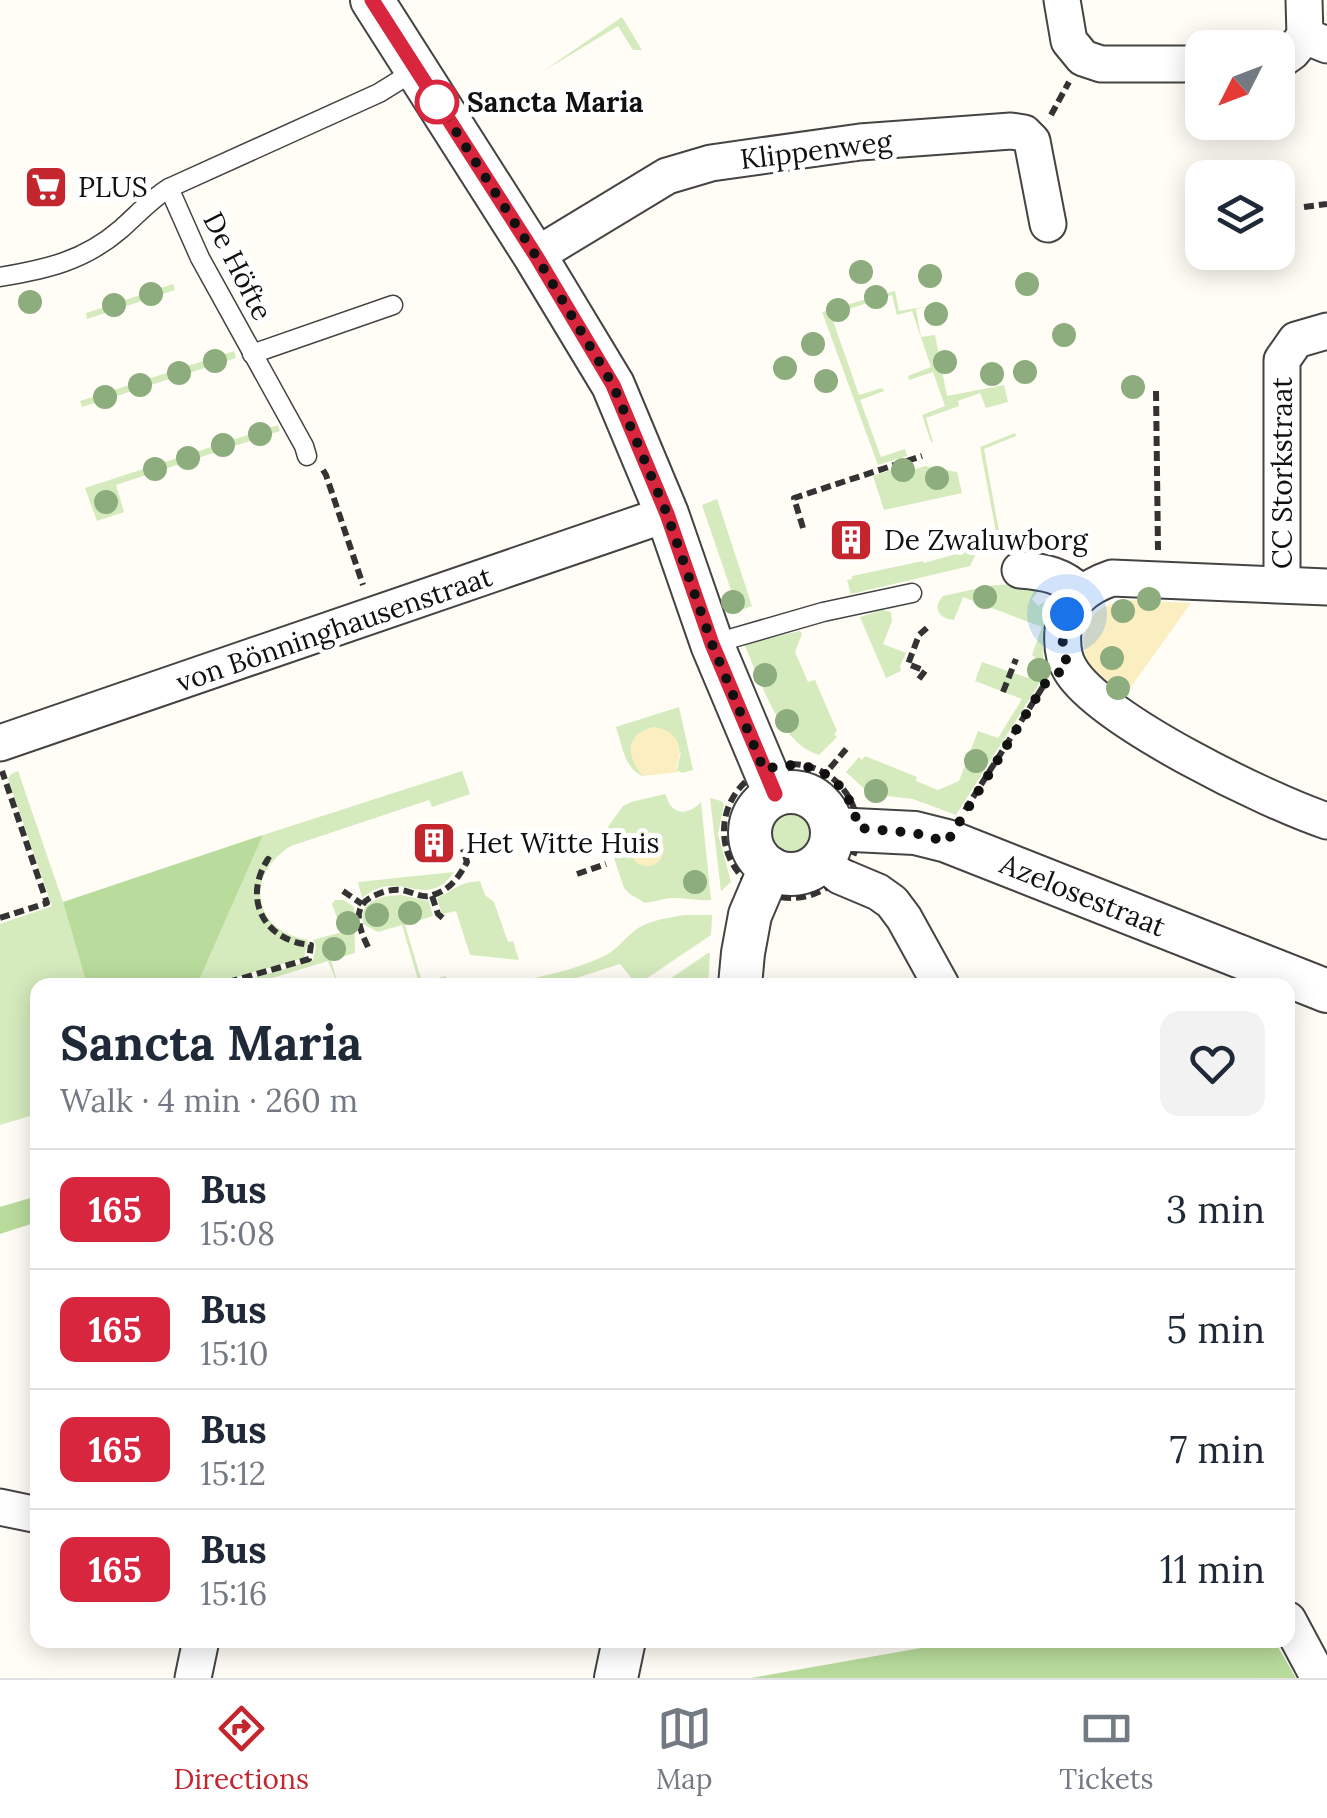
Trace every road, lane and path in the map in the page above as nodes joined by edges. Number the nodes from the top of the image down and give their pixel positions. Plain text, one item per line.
1 (1062, 0) edge
2 (1304, 0) edge
3 (381, 3) edge
4 (1316, 40) edge
5 (1083, 58) junction
6 (1185, 64) edge
7 (417, 70) junction
8 (1029, 136) junction
9 (169, 188) junction
10 (1327, 204) edge
11 (1304, 207) dead end
12 (1048, 224) dead end
13 (536, 256) junction
14 (0, 277) edge
15 (393, 305) dead end
16 (1327, 331) edge
17 (252, 354) junction
18 (1156, 392) dead end
19 (307, 456) joint
20 (922, 456) dead end
21 (667, 514) junction
22 (803, 528) dead end
23 (1020, 570) dead end
24 (1158, 578) junction
25 (1282, 584) junction
26 (1327, 587) edge
27 (912, 592) dead end
28 (1081, 593) junction
29 (374, 615) junction
30 (929, 626) dead end
31 (712, 644) junction
32 (1016, 660) dead end
33 (1068, 666) junction
34 (919, 680) dead end
35 (1003, 692) dead end
36 (0, 743) edge
37 (848, 747) dead end
38 (0, 766) edge
39 (830, 768) dead end
40 (769, 782) junction
41 (1327, 822) edge
42 (837, 839) junction
43 (947, 842) junction
44 (463, 850) dead end
45 (272, 862) dead end
46 (606, 864) dead end
47 (577, 874) dead end
48 (765, 880) junction
49 (342, 892) dead end
50 (432, 896) junction
51 (362, 904) junction
52 (0, 918) edge
53 (444, 920) dead end
54 (368, 947) dead end
55 (242, 978) edge
56 (741, 978) edge
57 (936, 978) edge
58 (1294, 978) edge
59 (1295, 978) edge
60 (1327, 991) edge
61 (0, 1507) edge
62 (30, 1514) edge
63 (1295, 1633) edge
64 (199, 1648) edge
65 (622, 1648) edge
66 (193, 1678) edge
67 (616, 1678) edge
68 (1319, 1678) edge

1 - 5 street
2 - 4 street
3 - 7 street
5 - 6 street
5 - 8 path
7 - 9 lane, De Höfte
7 - 13 street
8 - 12 street
8 - 13 street, Klippenweg
9 - 14 lane
9 - 17 lane, De Höfte
10 - 11 path
13 - 21 street
15 - 17 lane
16 - 25 street, CC Storkstraat
17 - 19 lane, De Höfte
18 - 24 path
19 - 29 path
20 - 22 path
21 - 29 street, von Bönninghausenstraat
21 - 31 street
23 - 28 street
24 - 25 street
24 - 28 street
25 - 26 street
27 - 31 lane
28 - 33 street
29 - 36 street, von Bönninghausenstraat
30 - 34 path
31 - 40 street
32 - 35 path
33 - 41 street
33 - 43 path
37 - 39 path
38 - 52 path
40 - 42 street
40 - 42 path
40 - 48 street
40 - 48 path
42 - 43 street, Azelosestraat
42 - 48 street
42 - 57 street
43 - 58 street, Azelosestraat
44 - 50 path
45 - 55 path
46 - 47 path
48 - 56 street
49 - 51 path
50 - 51 path
50 - 53 path
51 - 54 path
59 - 60 street, Azelosestraat
61 - 62 street
63 - 68 street
64 - 66 street
65 - 67 street

